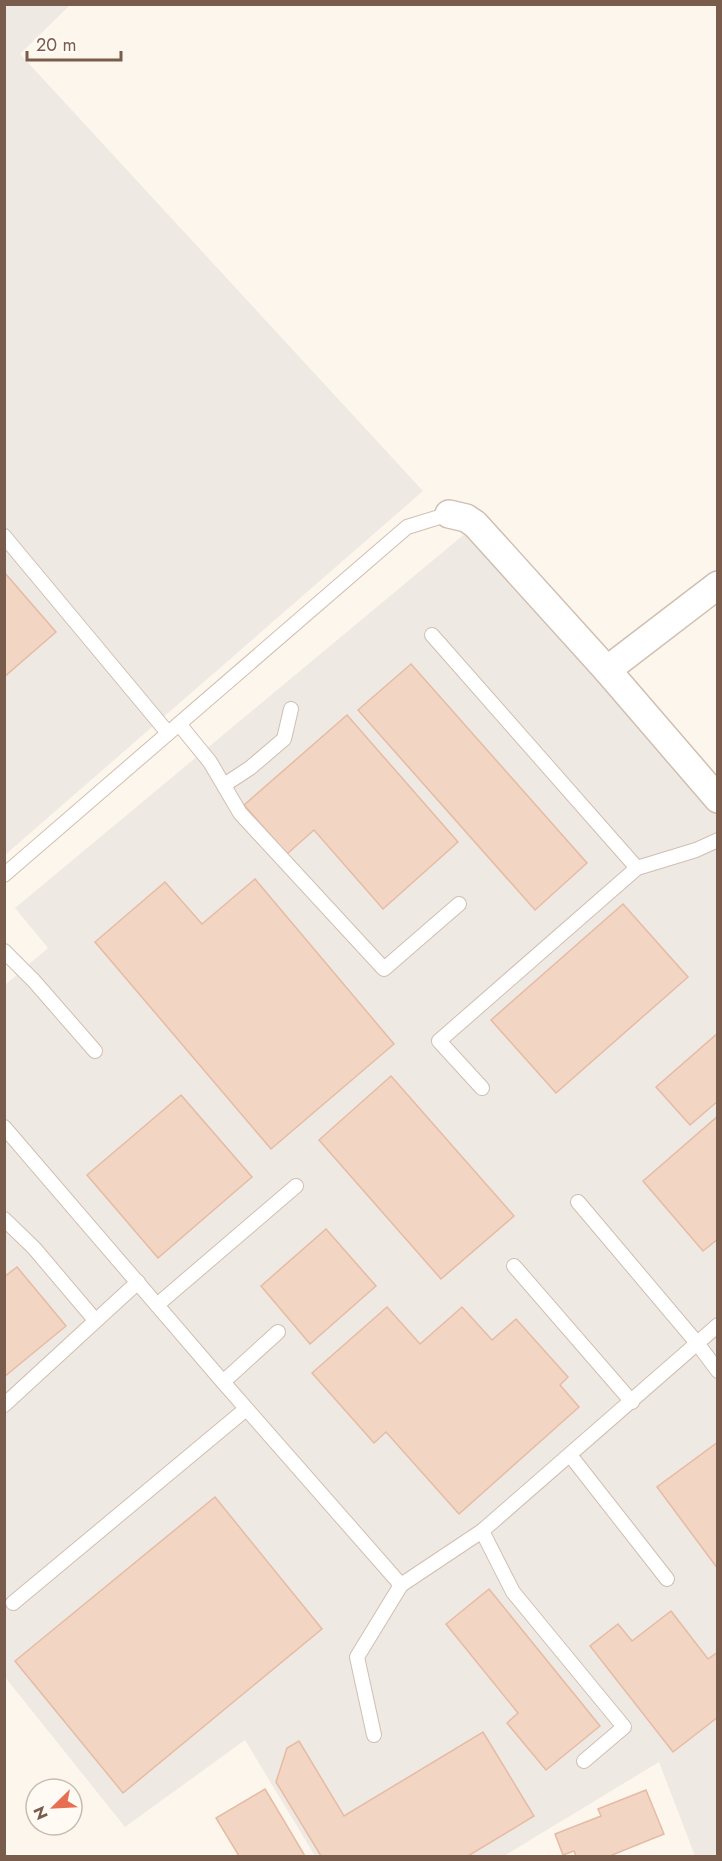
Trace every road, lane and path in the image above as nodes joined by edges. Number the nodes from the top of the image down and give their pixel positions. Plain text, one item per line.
1 (449, 514) joint
2 (4, 536) edge
3 (717, 585) edge
4 (432, 635) dead end
5 (607, 670) junction
6 (291, 710) dead end
7 (173, 729) junction
8 (224, 785) junction
9 (717, 799) edge
10 (717, 840) edge
11 (637, 868) junction
12 (4, 876) edge
13 (459, 904) dead end
14 (4, 951) edge
15 (95, 1051) dead end
16 (482, 1088) dead end
17 (4, 1127) edge
18 (296, 1186) dead end
19 (578, 1203) dead end
20 (4, 1219) edge
21 (514, 1266) dead end
22 (138, 1282) junction
23 (157, 1305) junction
24 (95, 1320) junction
25 (717, 1325) edge
26 (278, 1332) dead end
27 (697, 1343) junction
28 (717, 1371) edge
29 (223, 1382) junction
30 (632, 1402) junction
31 (4, 1405) edge
32 (246, 1409) junction
33 (570, 1455) junction
34 (482, 1531) junction
35 (667, 1579) dead end
36 (401, 1585) junction
37 (13, 1603) dead end
38 (374, 1735) dead end
39 (584, 1761) dead end

1 - 5 street
1 - 7 lane
2 - 7 lane
3 - 5 street
4 - 11 lane
5 - 9 street
6 - 8 lane
7 - 8 lane
7 - 12 lane
8 - 13 lane
10 - 11 lane
11 - 16 lane
14 - 15 lane
17 - 22 lane
18 - 23 lane
19 - 27 lane
20 - 24 lane
21 - 30 lane
22 - 23 lane
22 - 24 lane
23 - 29 lane
24 - 31 lane
25 - 27 lane
26 - 29 lane
27 - 28 lane
27 - 30 lane
29 - 32 lane
30 - 33 lane
32 - 36 lane
32 - 37 lane
33 - 34 lane
33 - 35 lane
34 - 36 lane
34 - 39 lane
36 - 38 lane

